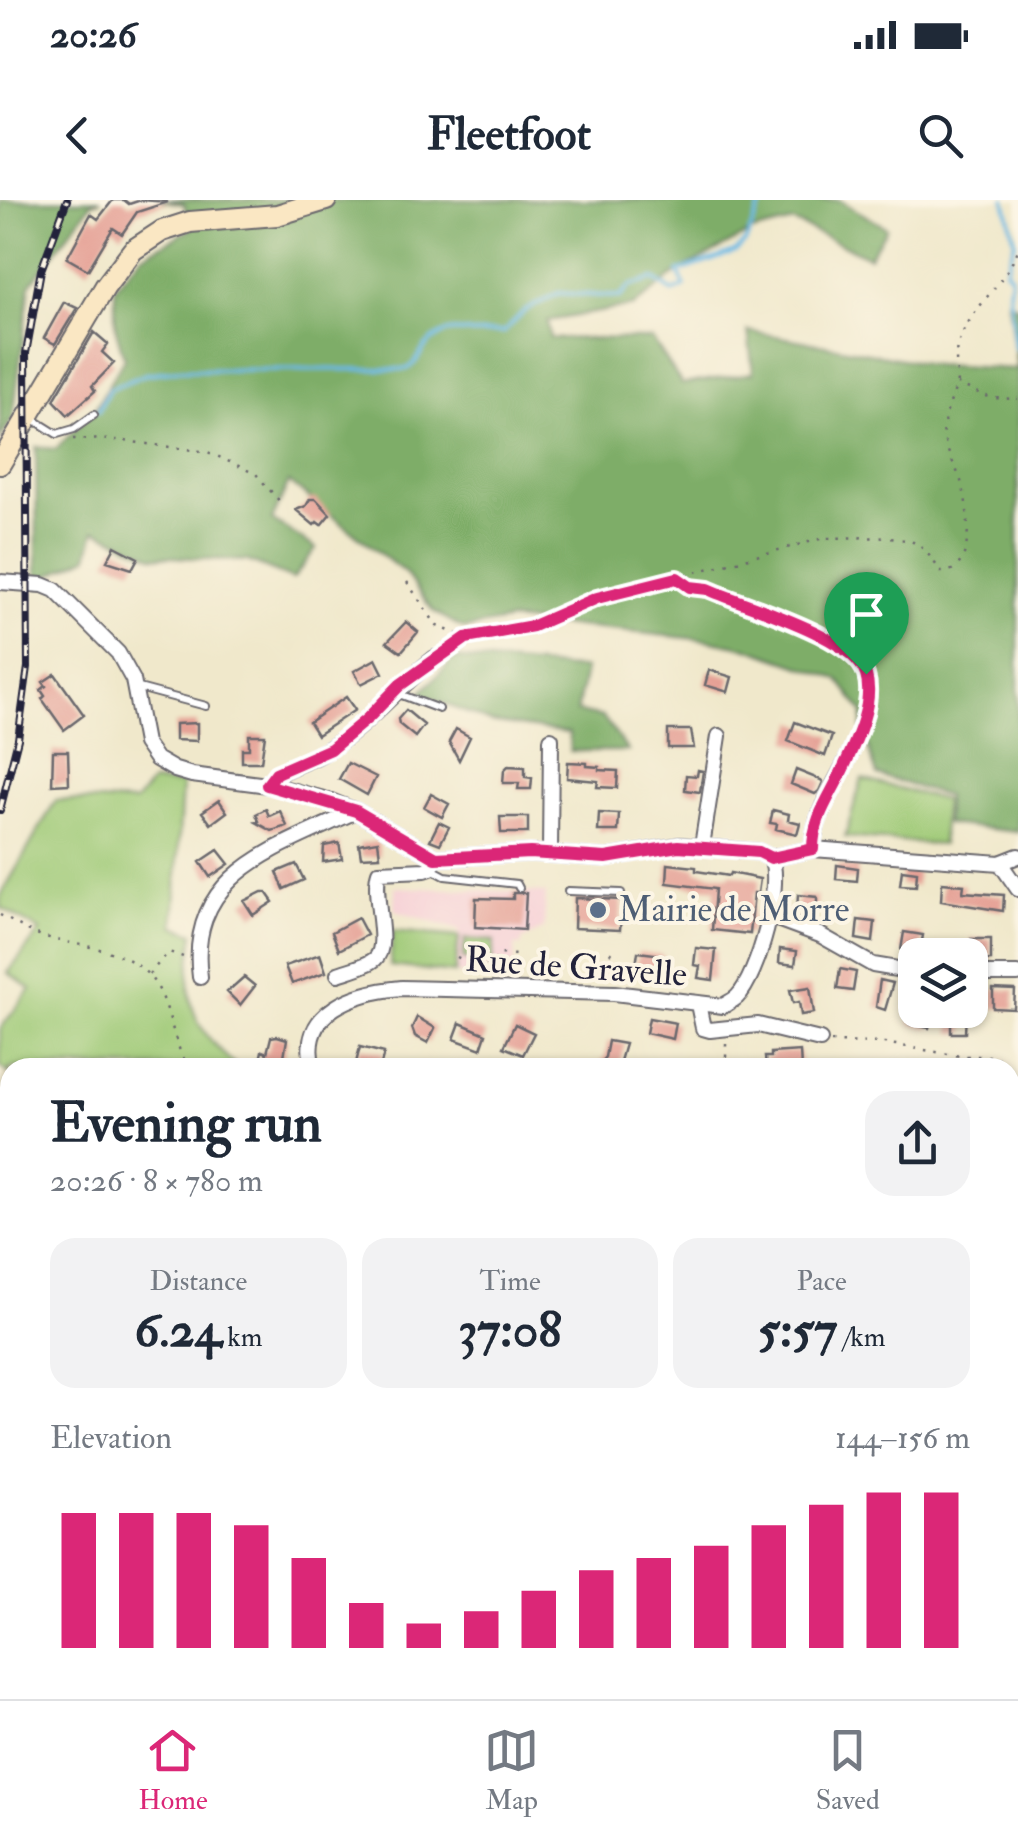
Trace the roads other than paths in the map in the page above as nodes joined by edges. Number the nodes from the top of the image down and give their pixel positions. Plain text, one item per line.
1 (318, 202) edge
2 (29, 414) junction
3 (94, 415) dead end
4 (2, 460) edge
5 (0, 482) edge
6 (0, 582) edge
7 (435, 658) road end
8 (134, 686) junction
9 (394, 692) junction
10 (206, 706) dead end
11 (439, 708) dead end
12 (720, 736) dead end
13 (551, 739) dead end
14 (851, 751) road end
15 (267, 785) junction
16 (356, 811) junction
17 (702, 846) junction
18 (813, 849) junction
19 (550, 854) junction
20 (1018, 856) edge
21 (771, 858) junction
22 (433, 863) junction
23 (1000, 863) junction
24 (519, 888) dead end
25 (1018, 889) edge
26 (568, 891) dead end
27 (621, 893) dead end
28 (770, 916) junction
29 (898, 969) edge
30 (199, 970) road end
31 (338, 974) dead end
32 (988, 974) edge
33 (1018, 974) edge
34 (698, 1004) junction
35 (820, 1040) road end
36 (310, 1058) edge

1 - 2 main road
2 - 3 lane
2 - 4 main road
4 - 5 main road
6 - 8 street
7 - 9 street
8 - 10 lane
8 - 15 street
9 - 11 lane
9 - 15 street
12 - 17 street
13 - 19 street
14 - 18 street
15 - 16 street
16 - 22 street
16 - 30 street
17 - 19 street
17 - 21 street
18 - 21 street
18 - 23 street
19 - 22 street
20 - 23 street
21 - 28 street, Rue de Gravelle
22 - 24 lane
22 - 31 street
23 - 25 street
26 - 27 lane
28 - 29 street
28 - 34 street, Rue de Gravelle
32 - 33 street
34 - 35 street
34 - 36 street, Rue de Gravelle

